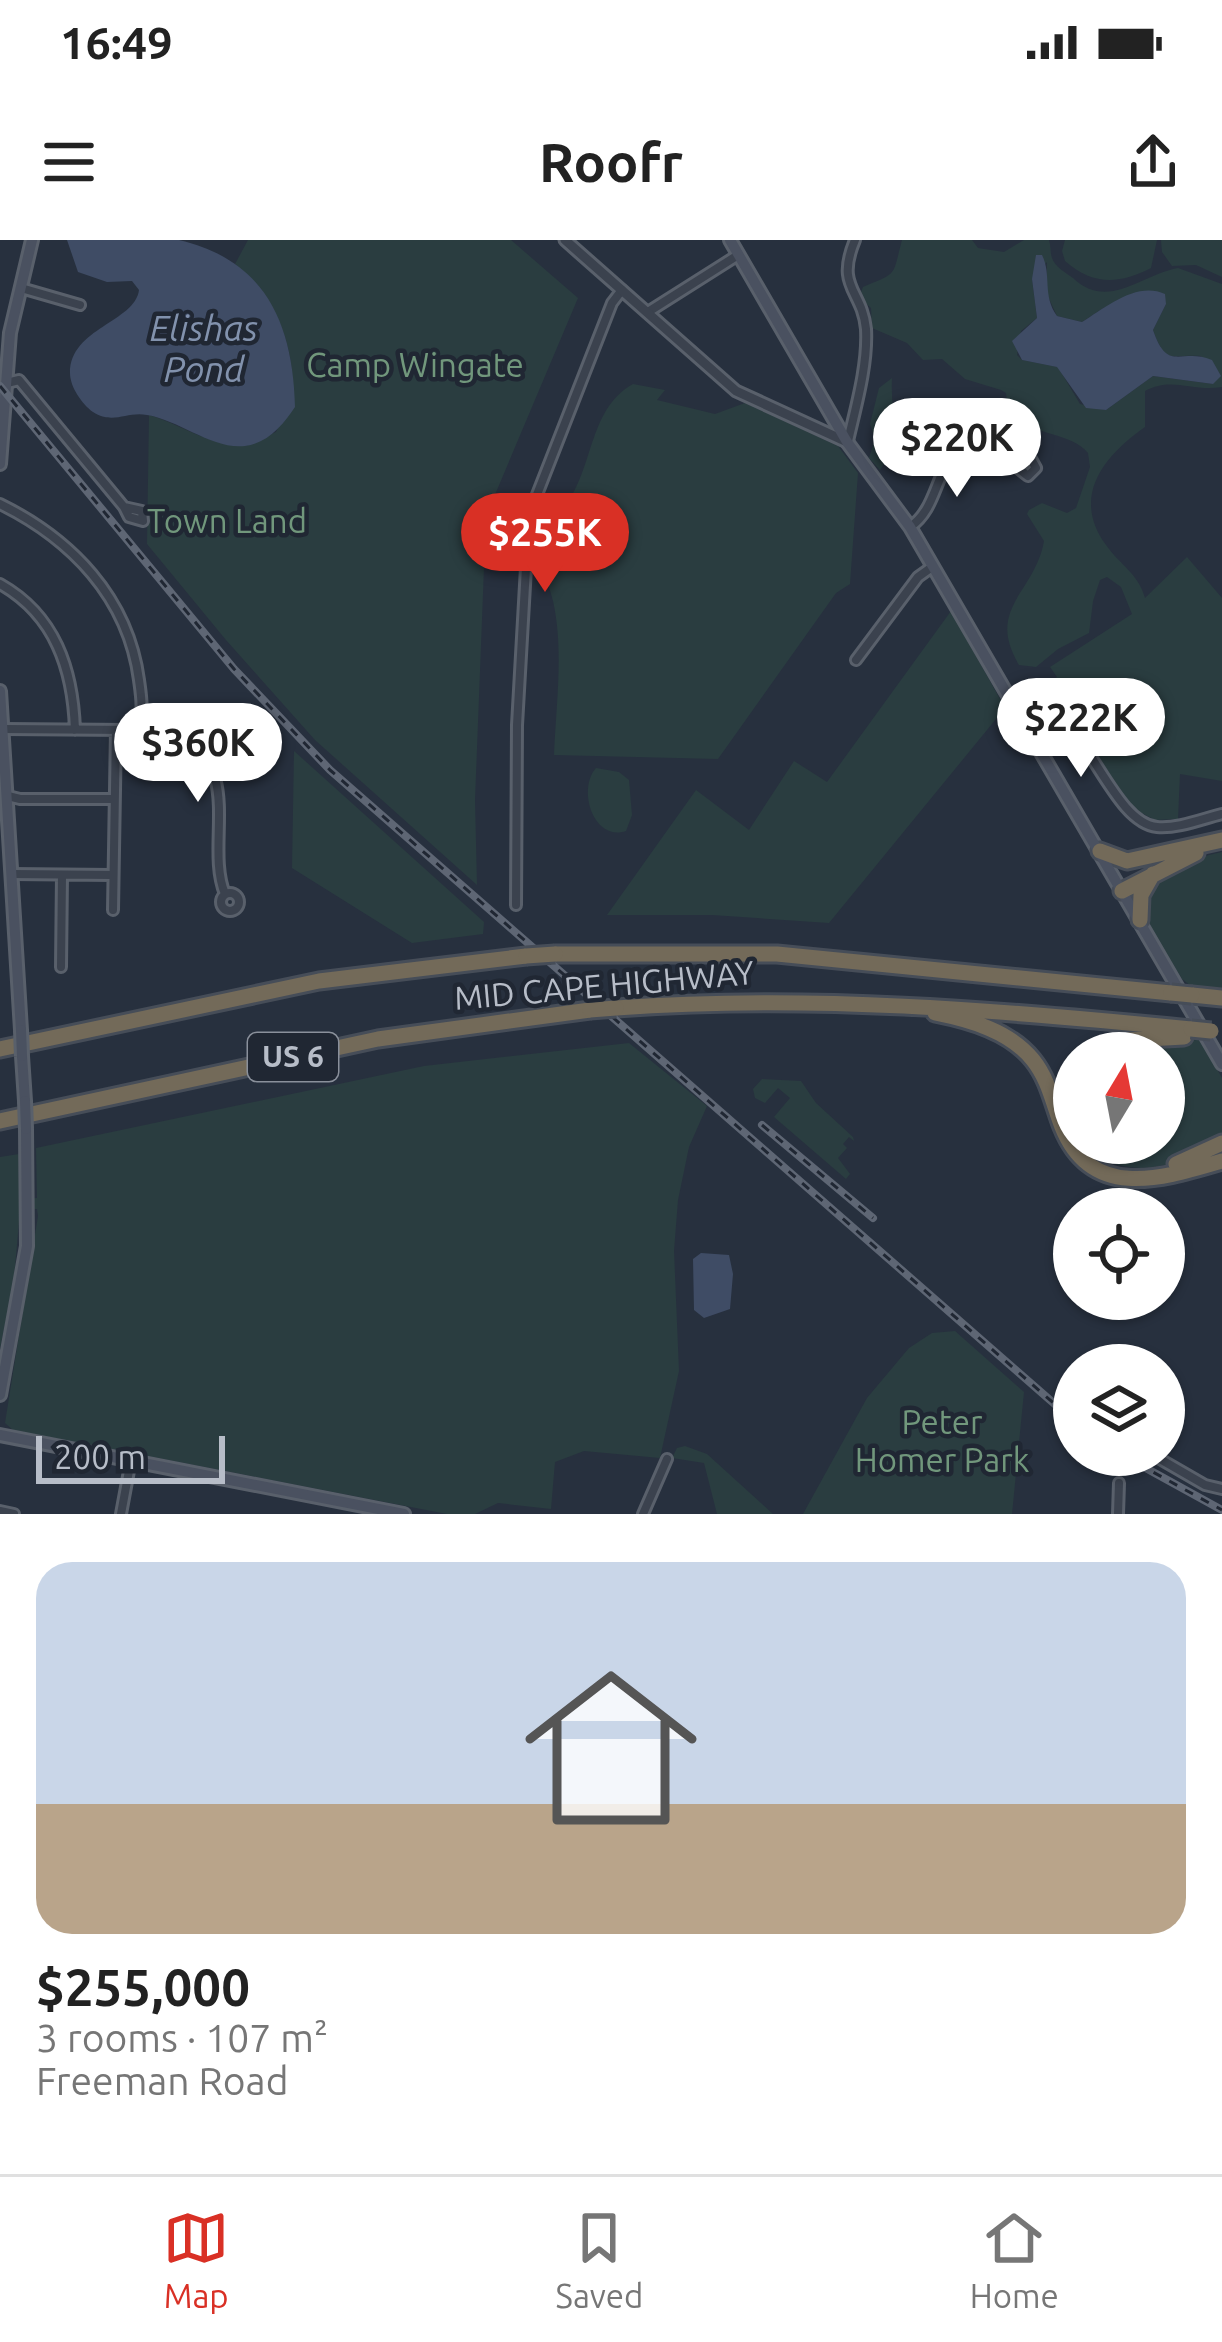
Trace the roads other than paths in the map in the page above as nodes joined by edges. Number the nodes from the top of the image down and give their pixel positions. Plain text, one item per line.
1 (32, 240) edge
2 (566, 240) edge
3 (730, 240) edge
4 (855, 240) edge
5 (739, 255) junction
6 (20, 287) junction
7 (622, 290) junction
8 (80, 305) dead end
9 (648, 312) junction
10 (8, 314) edge
11 (13, 382) junction
12 (847, 442) junction
13 (1010, 462) dead end
14 (0, 464) edge
15 (0, 504) edge
16 (124, 506) dead end
17 (910, 527) junction
18 (932, 567) junction
19 (0, 584) edge
20 (856, 660) dead end
21 (0, 691) edge
22 (1015, 706) junction
23 (138, 725) junction
24 (4, 729) junction
25 (75, 730) junction
26 (116, 730) junction
27 (8, 796) junction
28 (112, 799) junction
29 (1222, 814) edge
30 (1222, 844) edge
31 (1100, 851) junction
32 (1153, 864) junction
33 (12, 874) junction
34 (62, 875) junction
35 (113, 875) junction
36 (1120, 886) junction
37 (225, 894) dead end
38 (516, 905) dead end
39 (113, 910) dead end
40 (1140, 920) junction
41 (62, 967) dead end
42 (1182, 995) junction
43 (1222, 996) edge
44 (885, 1003) junction
45 (1209, 1034) edge
46 (0, 1049) edge
47 (1222, 1064) edge
48 (0, 1121) edge
49 (1222, 1143) edge
50 (1185, 1160) edge
51 (1222, 1161) edge
52 (1106, 1164) edge
53 (1174, 1164) edge
54 (0, 1395) edge
55 (0, 1435) edge
56 (667, 1459) dead end
57 (131, 1460) junction
58 (1185, 1473) edge
59 (1120, 1483) dead end
60 (1222, 1489) edge
61 (0, 1511) edge
62 (14, 1514) edge
63 (121, 1514) edge
64 (404, 1514) edge
65 (643, 1514) edge
66 (1118, 1514) edge

1 - 6 main road
2 - 7 street
3 - 5 main road
4 - 12 street
5 - 9 street
5 - 12 main road
6 - 8 street
6 - 10 main road
7 - 9 street
7 - 38 street
9 - 12 street
10 - 11 main road
11 - 14 main road
11 - 16 street
12 - 17 main road
13 - 17 street
15 - 23 street
17 - 18 main road
18 - 20 street
18 - 22 main road
19 - 25 street
21 - 24 main road
22 - 29 street
22 - 31 main road
23 - 26 street
23 - 37 street
24 - 25 street
24 - 27 main road
25 - 26 street
26 - 28 street
27 - 28 street
27 - 33 main road
28 - 35 street
30 - 32 highway
31 - 32 highway
31 - 36 main road
32 - 36 highway
32 - 40 highway
33 - 34 street
33 - 54 main road, bridge
34 - 35 street
34 - 41 street
35 - 39 street
36 - 40 main road
40 - 42 main road
42 - 43 highway, MID CAPE HIGHWAY
42 - 46 highway, MID CAPE HIGHWAY / US 6, bridge
42 - 47 main road
44 - 45 highway, MID CAPE HIGHWAY / US 6
44 - 48 highway, MID CAPE HIGHWAY / US 6, bridge
44 - 51 highway
49 - 50 highway
52 - 53 highway
55 - 57 main road
56 - 65 street
57 - 63 street
57 - 64 main road
58 - 60 street
59 - 66 street
61 - 62 street

